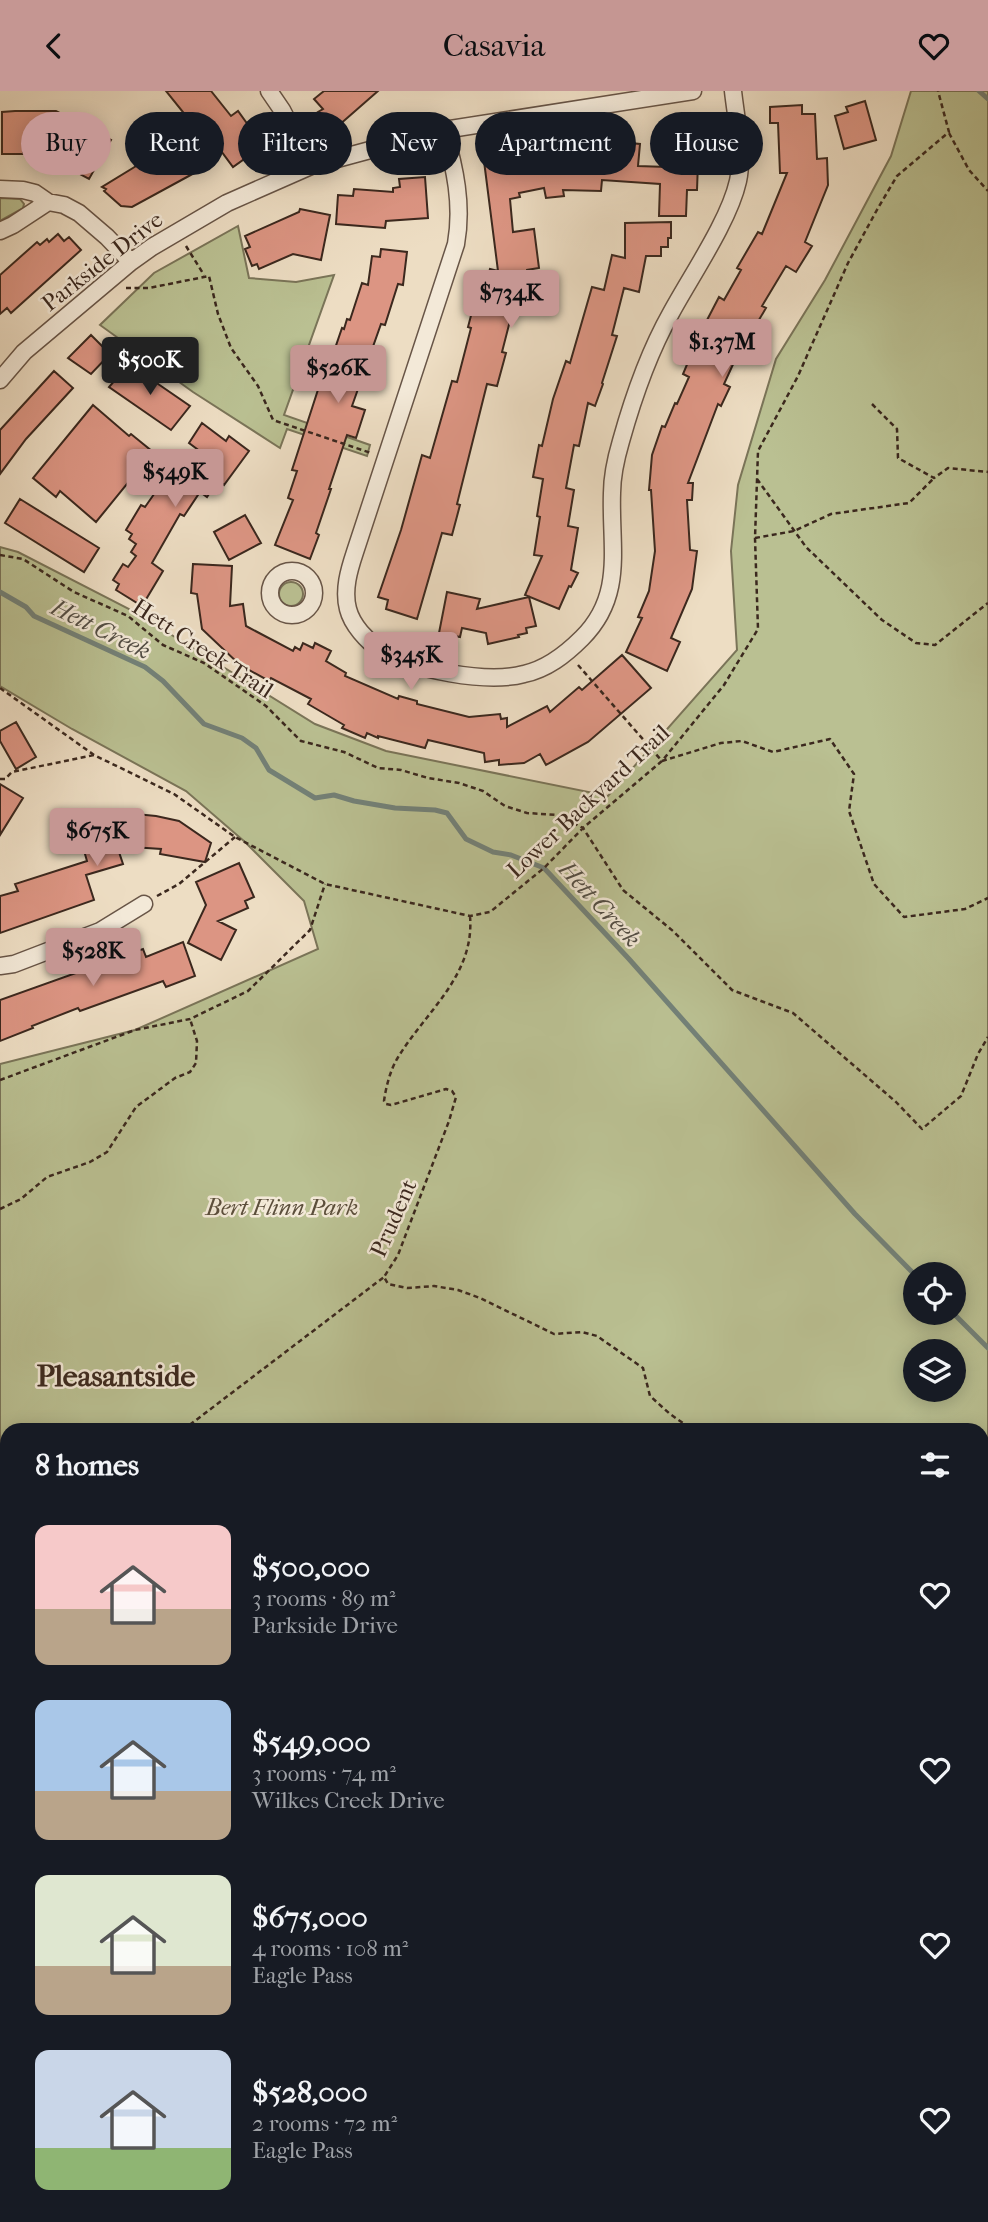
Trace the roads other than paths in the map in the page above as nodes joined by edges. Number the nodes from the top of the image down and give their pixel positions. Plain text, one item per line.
1 (269, 91) edge
2 (693, 91) edge
3 (733, 91) edge
4 (283, 112) edge
5 (461, 127) edge
6 (291, 175) edge
7 (455, 175) edge
8 (0, 189) edge
9 (48, 201) junction
10 (0, 231) edge
11 (131, 262) junction
12 (0, 380) edge
13 (345, 592) junction
14 (314, 594) dead end
15 (144, 904) road end
16 (0, 966) edge

1 - 4 street
2 - 5 street, Parkside Drive
3 - 13 street
6 - 11 street, Parkside Drive
7 - 13 street
8 - 9 street
9 - 10 street
9 - 11 street
11 - 12 street, Parkside Drive
13 - 14 street
15 - 16 street

